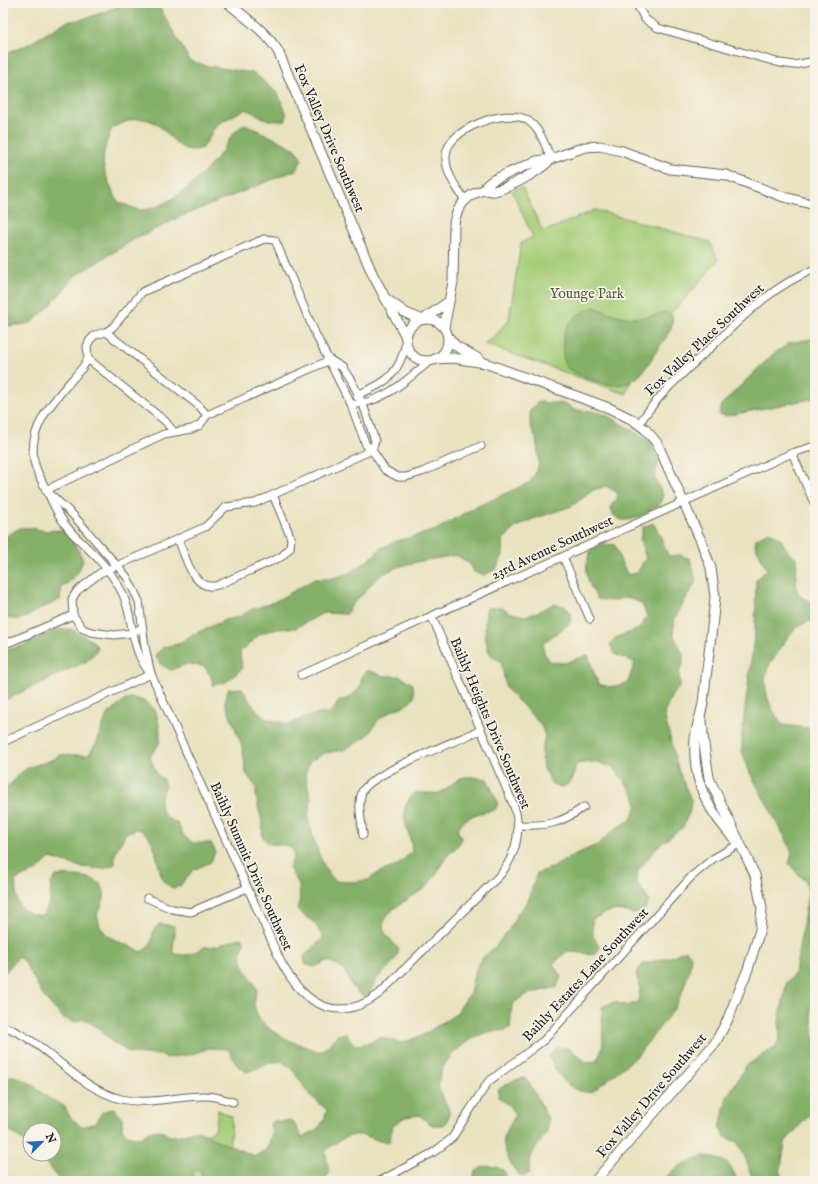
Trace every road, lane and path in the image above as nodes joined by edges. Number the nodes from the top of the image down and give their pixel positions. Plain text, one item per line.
1 (228, 3) edge
2 (636, 3) edge
3 (815, 61) edge
4 (551, 159) junction
5 (465, 200) junction
6 (815, 205) edge
7 (815, 269) edge
8 (385, 298) junction
9 (448, 302) junction
10 (422, 319) junction
11 (444, 327) junction
12 (106, 332) junction
13 (448, 337) junction
14 (406, 340) junction
15 (88, 359) junction
16 (330, 360) junction
17 (432, 360) junction
18 (485, 362) junction
19 (359, 394) junction
20 (351, 404) junction
21 (363, 404) junction
22 (207, 415) junction
23 (639, 424) junction
24 (174, 432) junction
25 (481, 446) dead end
26 (815, 446) edge
27 (372, 450) junction
28 (792, 453) junction
29 (46, 490) junction
30 (273, 495) junction
31 (684, 502) junction
32 (815, 505) edge
33 (178, 539) junction
34 (563, 557) junction
35 (117, 566) junction
36 (108, 569) junction
37 (73, 615) junction
38 (432, 617) junction
39 (590, 619) dead end
40 (142, 628) junction
41 (132, 633) junction
42 (3, 645) edge
43 (151, 674) junction
44 (301, 676) dead end
45 (481, 730) junction
46 (3, 742) edge
47 (584, 808) dead end
48 (518, 825) junction
49 (363, 835) dead end
50 (739, 844) junction
51 (247, 888) junction
52 (147, 898) dead end
53 (373, 999) joint
54 (3, 1026) edge
55 (233, 1102) dead end
56 (380, 1181) edge
57 (595, 1181) edge

1 - 8 street, Fox Valley Drive Southwest
2 - 3 street
4 - 5 street
4 - 5 street
4 - 6 street
5 - 9 street
7 - 23 street, Fox Valley Place Southwest
8 - 10 street, Fox Valley Drive Southwest
8 - 14 street, Fox Valley Drive Southwest
9 - 10 street
9 - 11 street
10 - 11 street
10 - 14 street
11 - 13 street
12 - 15 street
12 - 16 street
12 - 22 street
13 - 17 street
13 - 18 street, Fox Valley Drive Southwest
14 - 17 street
14 - 19 street
15 - 24 street
15 - 29 street
16 - 19 street
16 - 20 street
16 - 22 street
17 - 18 street, Fox Valley Drive Southwest
17 - 21 street
18 - 23 street, Fox Valley Drive Southwest
19 - 20 street
19 - 21 street
20 - 21 street
20 - 27 street
21 - 27 street
22 - 24 street
23 - 31 street, Fox Valley Drive Southwest
24 - 29 street
25 - 27 street
26 - 28 street, 23rd Avenue Southwest
27 - 30 street
28 - 31 street, 23rd Avenue Southwest
28 - 32 street
29 - 35 street
29 - 36 street
30 - 33 street
30 - 33 street
31 - 34 street, 23rd Avenue Southwest
31 - 50 street, Fox Valley Drive Southwest
33 - 35 street
34 - 38 street, 23rd Avenue Southwest
34 - 39 street
35 - 36 street
35 - 40 street
36 - 37 street
36 - 41 street
37 - 41 street
37 - 42 street
38 - 44 street, 23rd Avenue Southwest
38 - 45 street, Baihly Heights Drive Southwest
40 - 41 street
40 - 43 street
41 - 43 street
43 - 46 street
43 - 51 street, Baihly Summit Drive Southwest
45 - 48 street, Baihly Heights Drive Southwest
45 - 49 street
47 - 48 street
48 - 53 street, Baihly Heights Drive Southwest
50 - 56 street, Baihly Estates Lane Southwest
50 - 57 street, Fox Valley Drive Southwest
51 - 52 street
51 - 53 street, Baihly Summit Drive Southwest
54 - 55 street

